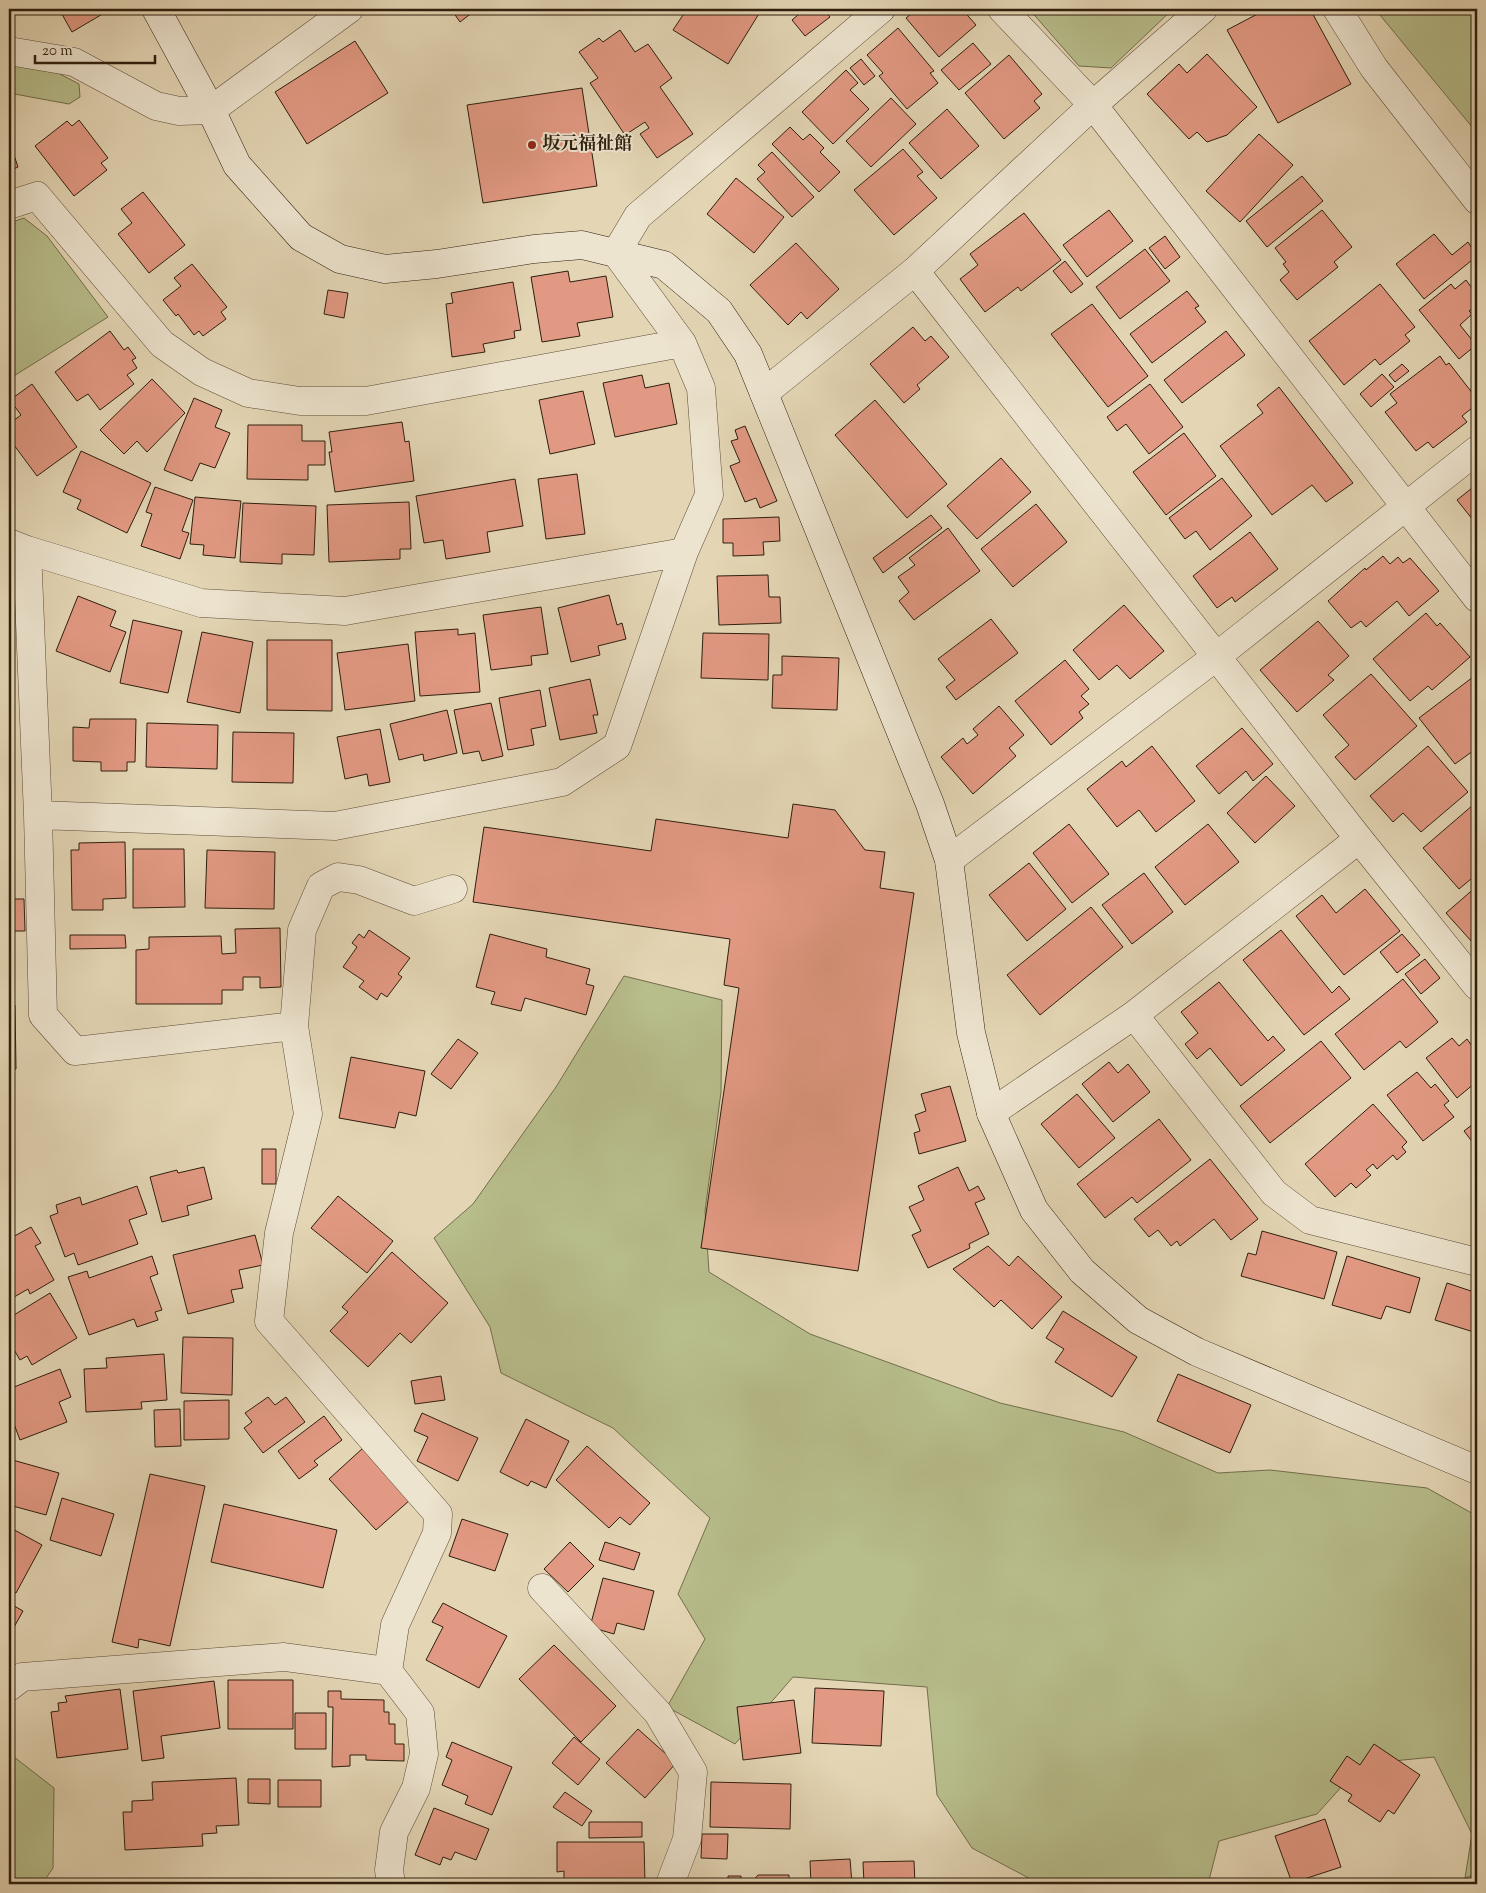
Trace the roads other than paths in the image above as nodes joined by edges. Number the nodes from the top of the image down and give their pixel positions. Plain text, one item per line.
1 (156, 9) edge
2 (349, 9) edge
3 (881, 9) edge
4 (1002, 9) edge
5 (1203, 9) edge
6 (1337, 9) edge
7 (9, 51) edge
8 (1093, 105) junction
9 (211, 110) junction
10 (1477, 200) edge
11 (9, 205) edge
12 (616, 253) junction
13 (914, 271) junction
14 (682, 343) junction
15 (764, 393) junction
16 (1477, 450) edge
17 (1405, 507) junction
18 (18, 546) edge
19 (684, 552) junction
20 (1477, 598) edge
21 (1216, 656) junction
22 (38, 815) junction
23 (1358, 839) junction
24 (949, 860) junction
25 (453, 889) dead end
26 (1477, 986) edge
27 (1134, 1015) junction
28 (294, 1026) junction
29 (991, 1113) junction
30 (1477, 1262) edge
31 (1477, 1470) edge
32 (542, 1588) dead end
33 (388, 1671) junction
34 (9, 1686) edge
35 (391, 1884) edge
36 (670, 1884) edge

1 - 9 street
2 - 9 street
3 - 12 street
4 - 8 street
5 - 8 street
6 - 10 street
7 - 9 street
8 - 13 street
8 - 17 street
9 - 12 street
11 - 14 street
12 - 14 street
12 - 15 street
13 - 15 street
13 - 21 street
14 - 19 street
15 - 24 street
16 - 17 street
17 - 20 street
17 - 21 street
18 - 19 street
18 - 22 street
19 - 22 street
21 - 23 street
21 - 24 street
22 - 28 street
23 - 26 street
23 - 27 street
24 - 29 street
25 - 28 street
27 - 29 street
27 - 30 street
28 - 33 street
29 - 31 street
32 - 36 street
33 - 34 street
33 - 35 street

